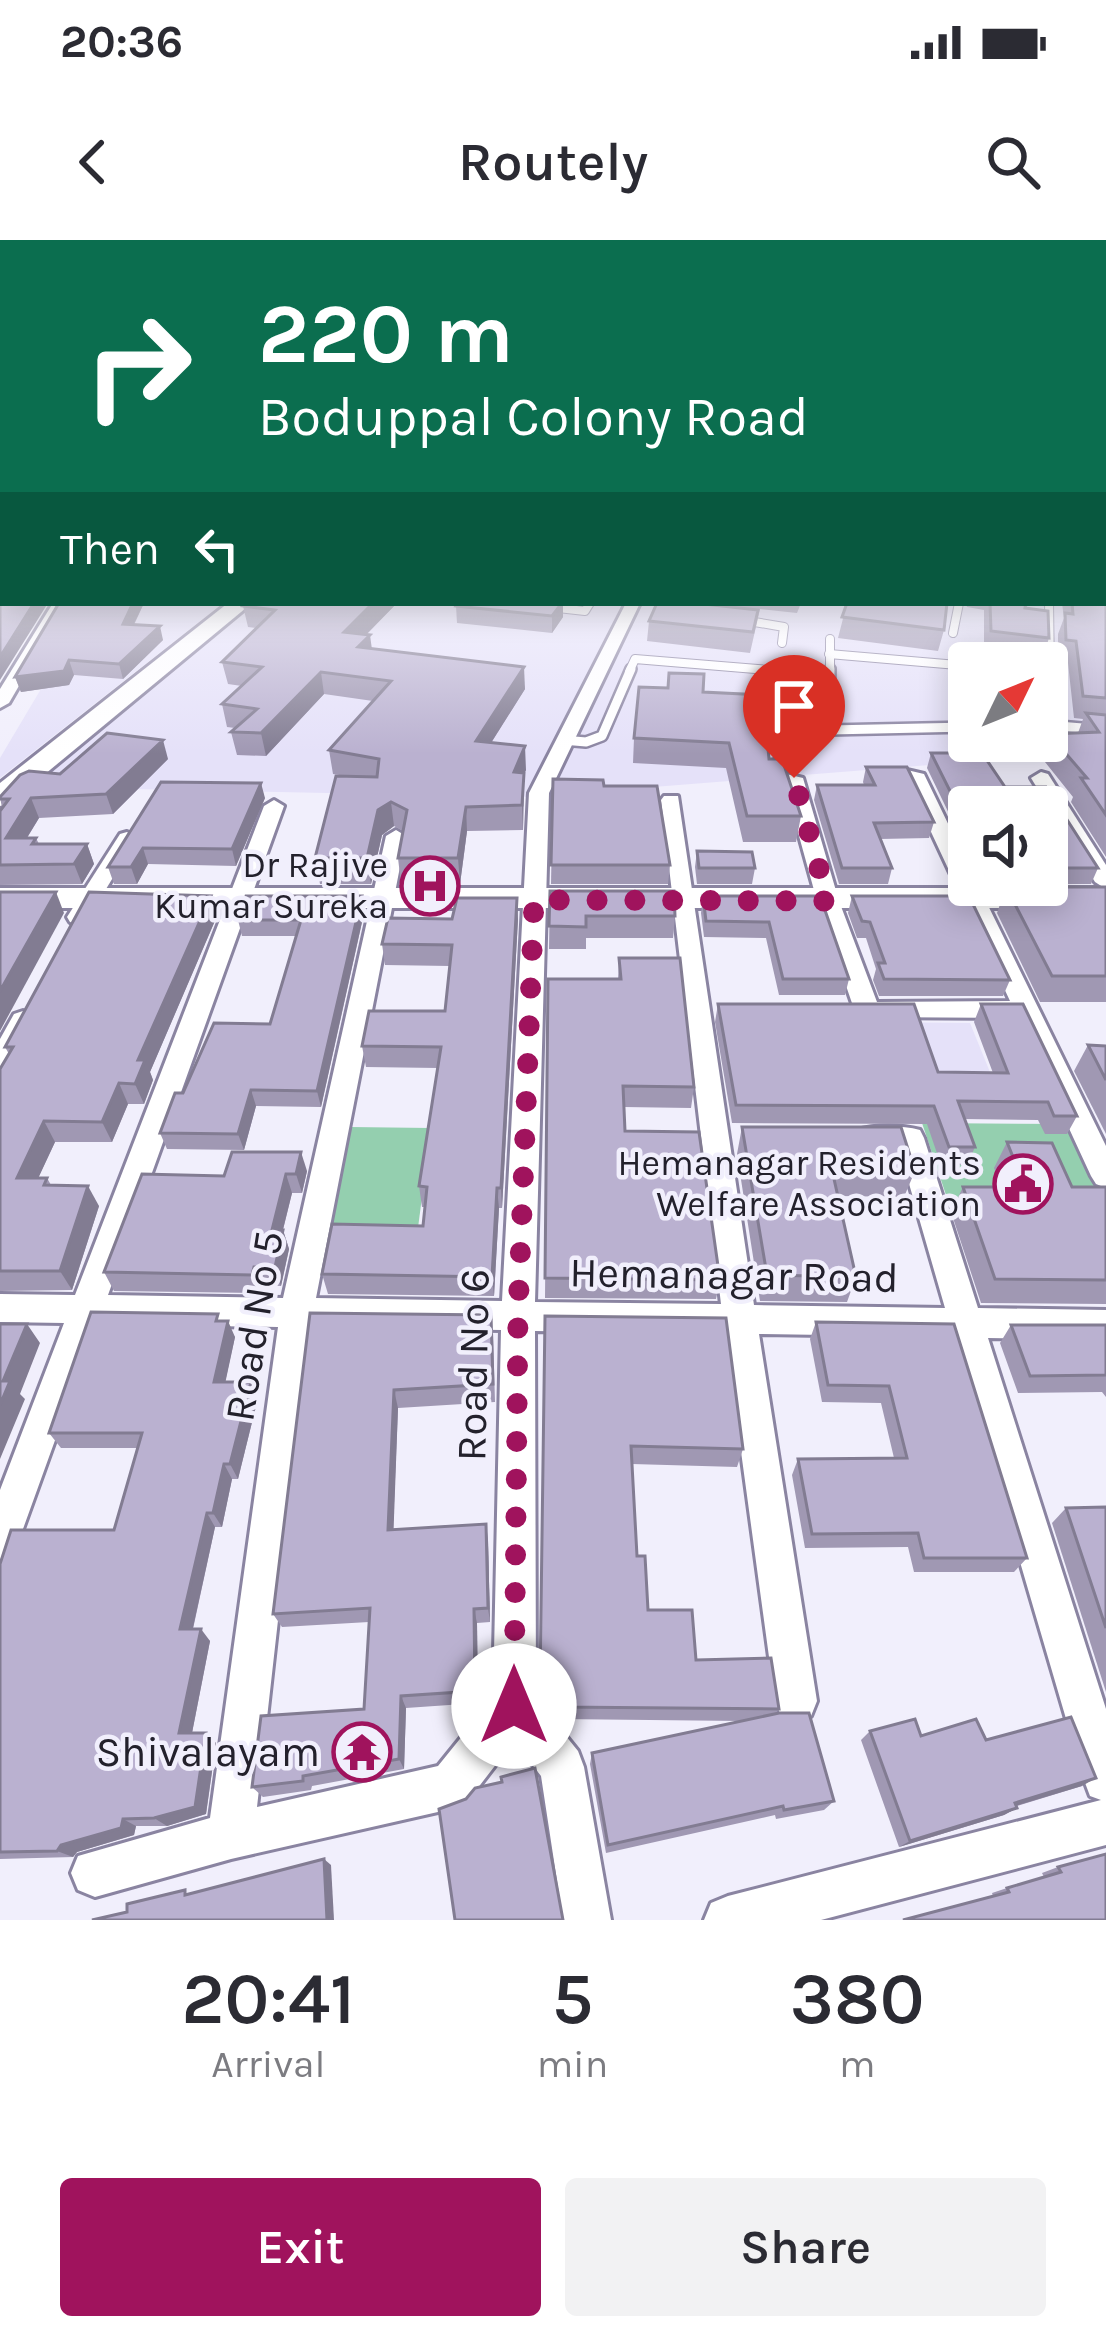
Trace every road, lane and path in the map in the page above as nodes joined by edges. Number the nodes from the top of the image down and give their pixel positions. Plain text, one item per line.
1 (58, 606) edge
2 (237, 606) edge
3 (588, 606) edge
4 (637, 606) edge
5 (958, 606) edge
6 (1049, 606) edge
7 (558, 608) edge
8 (735, 620) edge
9 (953, 633) dead end
10 (830, 639) dead end
11 (1048, 642) edge
12 (782, 644) dead end
13 (829, 654) junction
14 (948, 664) edge
15 (0, 703) edge
16 (1068, 726) edge
17 (948, 728) edge
18 (1106, 730) edge
19 (563, 740) junction
20 (786, 771) joint
21 (914, 774) edge
22 (1041, 778) dead end
23 (0, 797) edge
24 (670, 800) dead end
25 (274, 806) dead end
26 (140, 819) edge
27 (396, 836) dead end
28 (948, 845) edge
29 (1106, 882) edge
30 (0, 898) edge
31 (88, 898) junction
32 (238, 898) junction
33 (1068, 898) edge
34 (1106, 898) edge
35 (948, 899) edge
36 (534, 900) junction
37 (683, 900) junction
38 (384, 901) junction
39 (828, 901) junction
40 (977, 906) edge
41 (66, 940) edge
42 (33, 1002) edge
43 (1027, 1010) junction
44 (0, 1064) edge
45 (844, 1138) edge
46 (1106, 1176) edge
47 (0, 1308) edge
48 (83, 1308) junction
49 (297, 1309) junction
50 (518, 1314) junction
51 (738, 1318) junction
52 (1106, 1325) edge
53 (969, 1326) junction
54 (0, 1540) edge
55 (796, 1701) dead end
56 (514, 1706) junction
57 (1106, 1780) edge
58 (1106, 1822) edge
59 (231, 1836) junction
60 (95, 1874) dead end
61 (587, 1920) edge
62 (728, 1920) edge

1 - 15 street
2 - 23 street
3 - 7 lane
4 - 19 street
5 - 9 lane
6 - 11 lane
8 - 12 lane
10 - 13 lane
13 - 14 lane
13 - 17 lane
16 - 18 lane
19 - 20 lane
19 - 36 street, Road No 6
20 - 39 street
21 - 28 street
22 - 29 street
24 - 37 street
25 - 32 street
26 - 31 street
27 - 38 street, Road No 5
30 - 31 street
31 - 32 street
31 - 41 street
32 - 38 street
32 - 48 street
33 - 34 street
35 - 39 street
36 - 37 street
36 - 38 street
36 - 50 street, Road No 6
37 - 39 street
37 - 51 street
38 - 49 street, Road No 5
39 - 43 street
40 - 43 street
42 - 44 street
43 - 46 street
45 - 53 street
47 - 48 street, Hemanagar Road
48 - 49 street, Hemanagar Road
48 - 54 street
49 - 50 street, Hemanagar Road
49 - 59 street, Road No 5
50 - 51 street, Hemanagar Road
50 - 56 street, Road No 6
51 - 53 street, Hemanagar Road
51 - 55 street
52 - 53 street, Hemanagar Road
53 - 57 street
56 - 59 street
56 - 61 street
58 - 62 street
59 - 60 street

